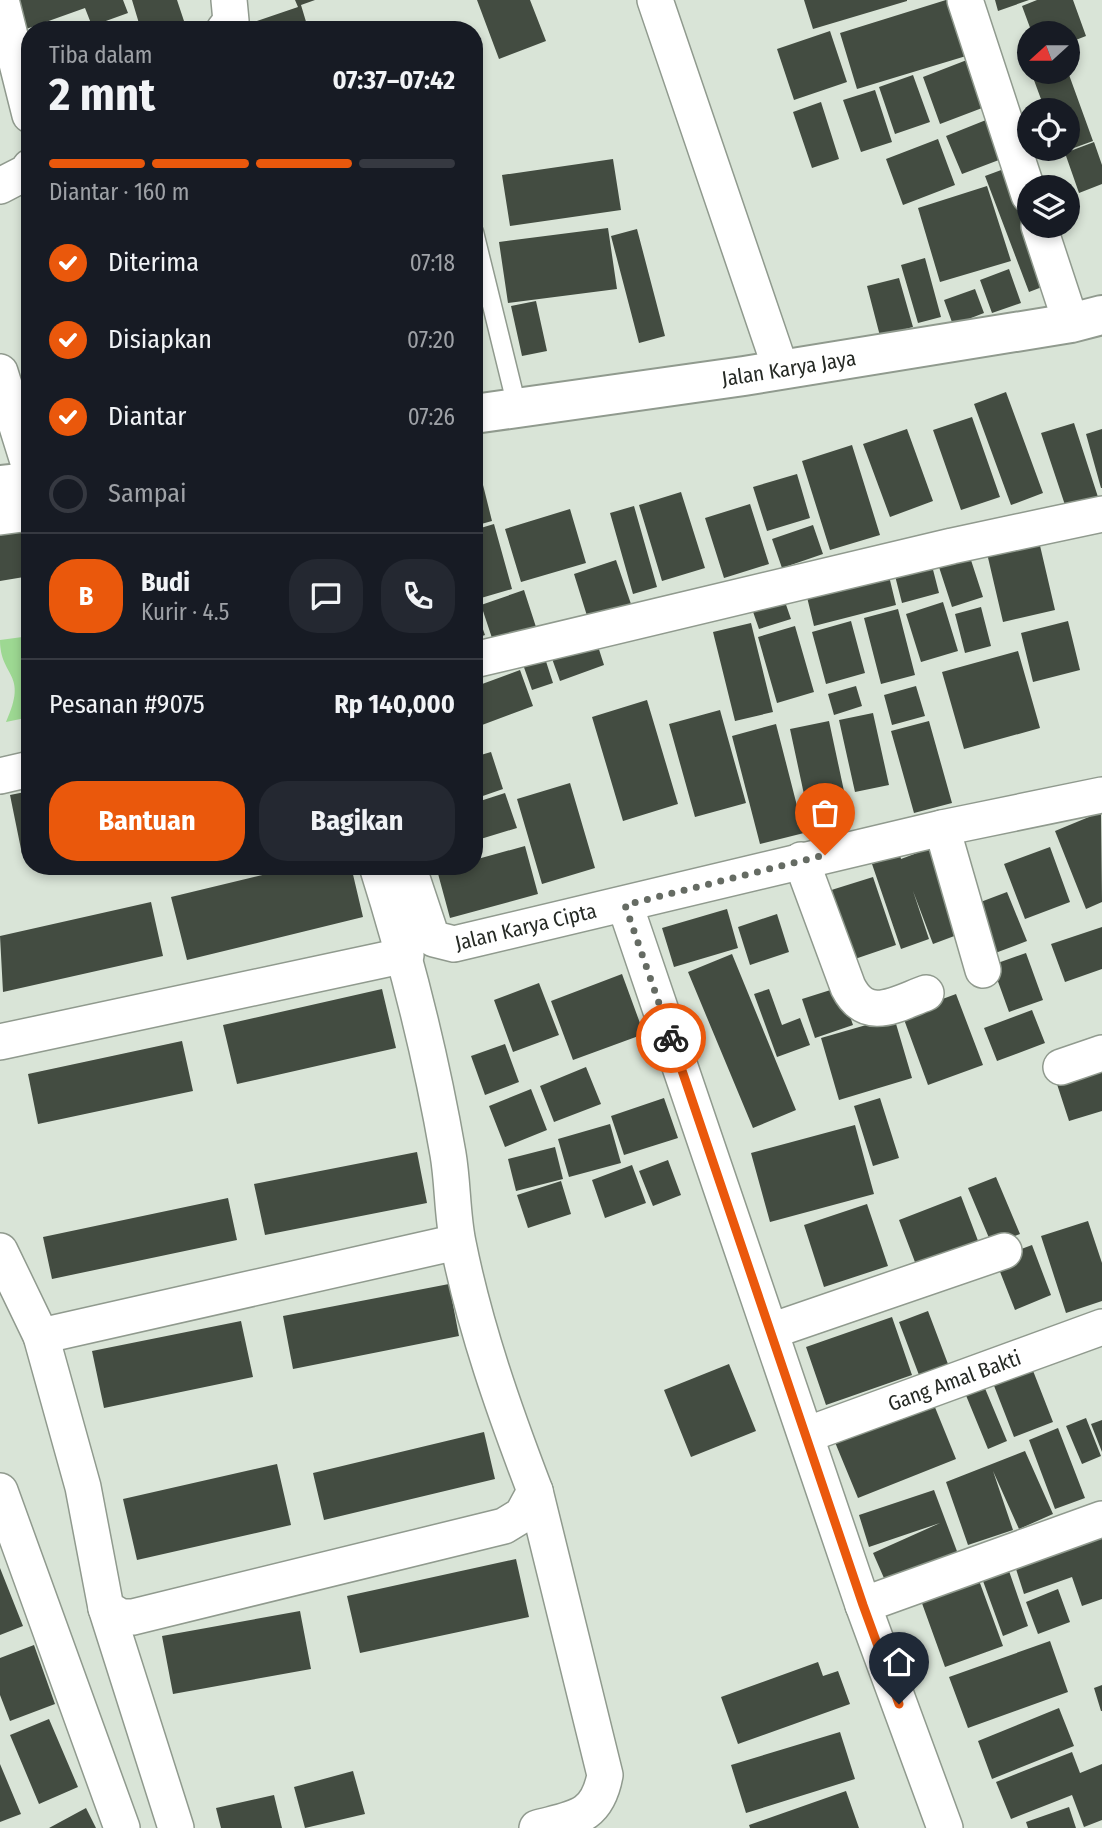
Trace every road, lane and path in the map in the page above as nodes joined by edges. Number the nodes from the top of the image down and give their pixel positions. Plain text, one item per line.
1 (1, 0) edge
2 (229, 0) edge
3 (655, 0) edge
4 (965, 0) edge
5 (232, 21) edge
6 (21, 79) edge
7 (21, 175) edge
8 (1022, 175) edge
9 (0, 187) edge
10 (1045, 238) edge
11 (483, 269) edge
12 (1087, 319) edge
13 (781, 370) junction
14 (0, 372) edge
15 (517, 407) junction
16 (483, 413) edge
17 (21, 439) edge
18 (21, 483) edge
19 (0, 485) edge
20 (21, 514) edge
21 (1102, 514) edge
22 (0, 517) edge
23 (483, 658) edge
24 (21, 771) edge
25 (0, 776) edge
26 (1102, 795) edge
27 (942, 828) junction
28 (801, 860) junction
29 (380, 875) edge
30 (411, 875) edge
31 (625, 905) junction
32 (405, 955) junction
33 (983, 970) dead end
34 (926, 993) dead end
35 (0, 1042) edge
36 (1102, 1053) edge
37 (1061, 1067) dead end
38 (457, 1242) junction
39 (0, 1251) edge
40 (1004, 1251) dead end
41 (1102, 1328) edge
42 (771, 1331) junction
43 (41, 1336) junction
44 (806, 1435) junction
45 (0, 1491) edge
46 (535, 1491) junction
47 (1102, 1519) edge
48 (863, 1605) junction
49 (106, 1608) junction
50 (122, 1828) edge
51 (176, 1828) edge
52 (537, 1828) edge
53 (945, 1828) edge

1 - 6 street
2 - 5 street
3 - 13 street
4 - 8 street
7 - 9 street
10 - 12 street
11 - 15 lane
12 - 13 main road, Jalan Karya Jaya
13 - 15 main road, Jalan Karya Jaya
14 - 17 street
15 - 16 main road, Jalan Karya Jaya
18 - 19 main road
20 - 22 street
21 - 23 street
24 - 25 street
26 - 27 street, Jalan Karya Cipta
27 - 28 street, Jalan Karya Cipta
27 - 33 street
28 - 31 street, Jalan Karya Cipta
28 - 34 street
29 - 32 street
30 - 31 street, Jalan Karya Cipta
31 - 42 street
32 - 35 street
32 - 38 street
36 - 37 street
38 - 43 street
38 - 46 street
39 - 43 street
40 - 42 street
41 - 44 street, Gang Amal Bakti
42 - 44 street
43 - 49 street
44 - 48 street
45 - 50 street
46 - 49 street
46 - 52 street
47 - 48 street
48 - 53 street
49 - 51 street

